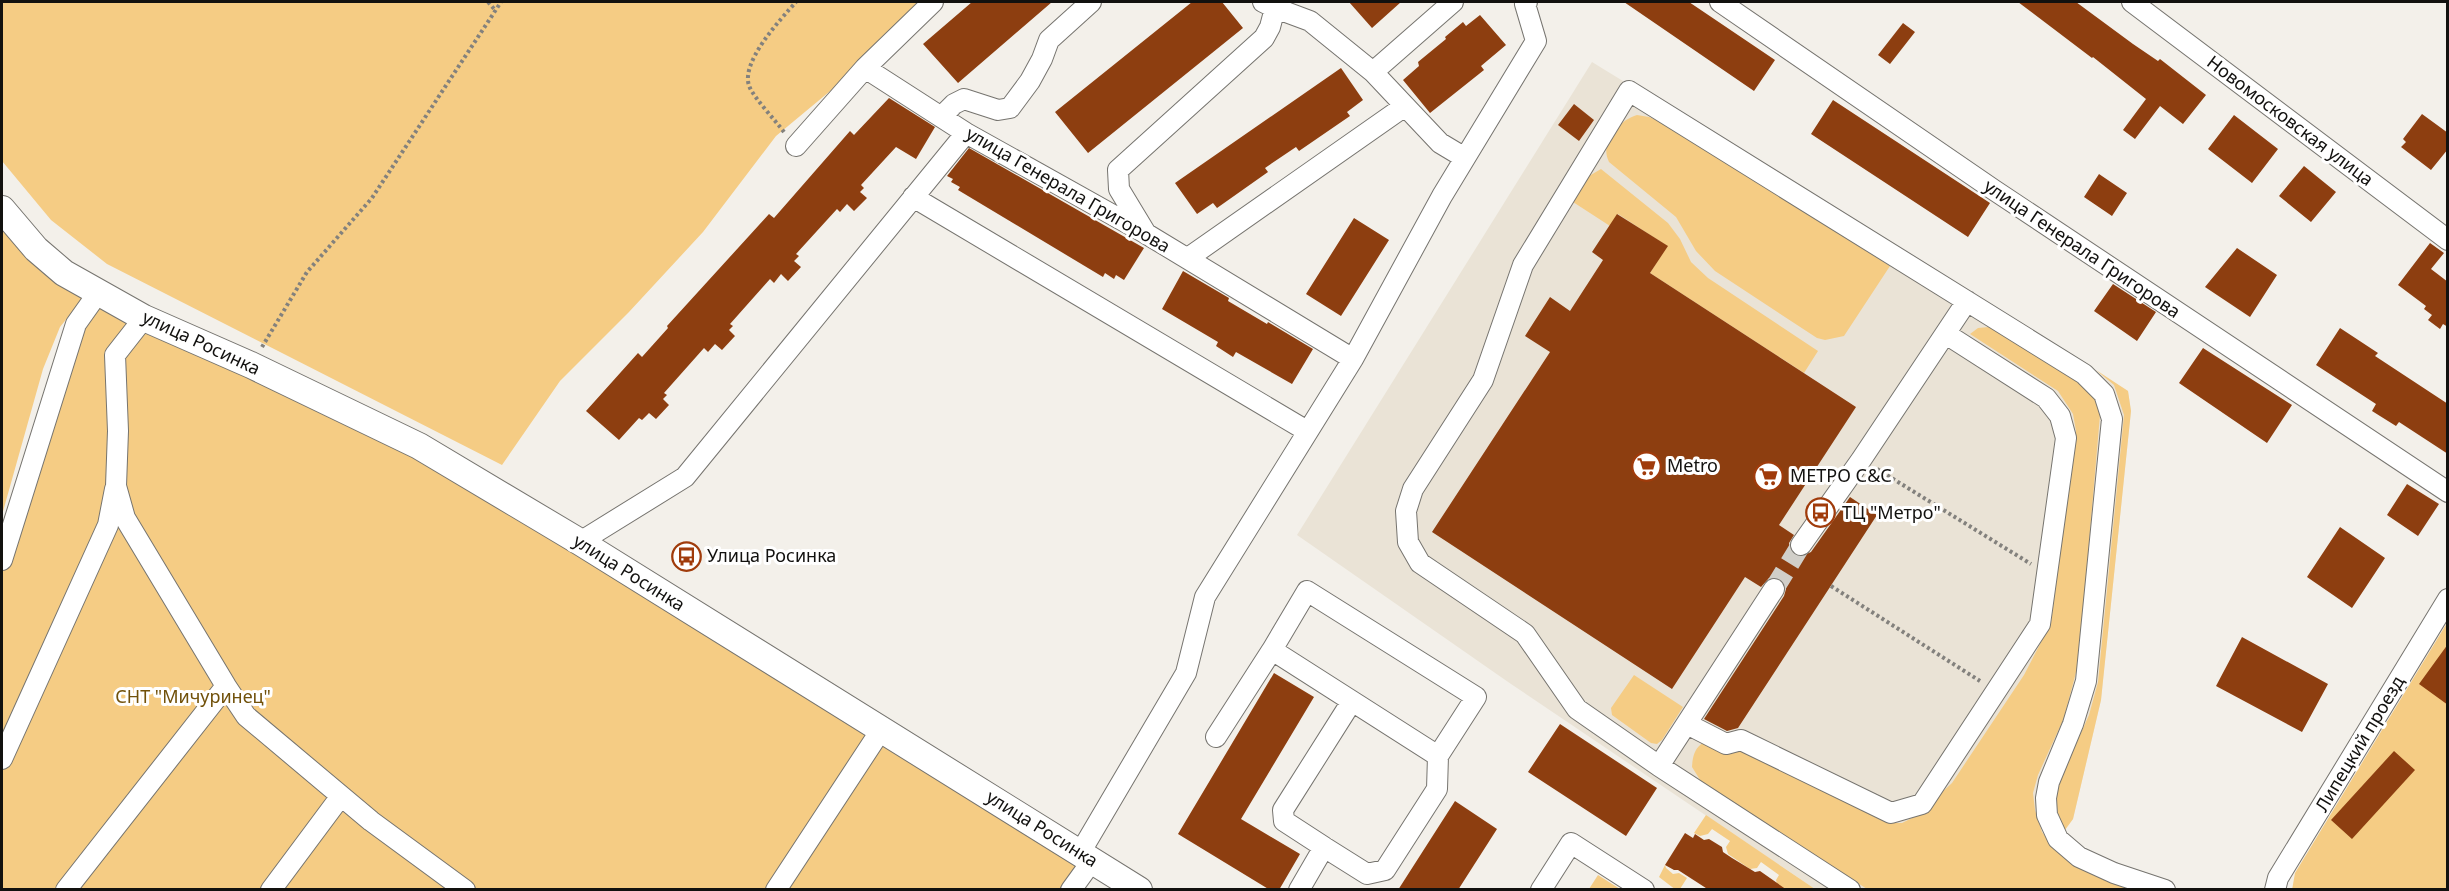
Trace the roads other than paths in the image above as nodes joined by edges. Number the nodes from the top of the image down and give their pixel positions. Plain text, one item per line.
1 (933, 2) edge
2 (1091, 2) edge
3 (1454, 2) edge
4 (1524, 2) edge
5 (1720, 2) edge
6 (2132, 2) edge
7 (1273, 4) edge
8 (865, 68) junction
9 (1373, 72) junction
10 (1405, 106) junction
11 (941, 117) junction
12 (966, 133) junction
13 (796, 146) road end
14 (1465, 158) junction
15 (913, 197) junction
16 (2, 209) edge
17 (1145, 233) junction
18 (2448, 240) edge
19 (1188, 258) junction
20 (98, 293) junction
21 (1967, 301) junction
22 (144, 318) junction
23 (1946, 334) junction
24 (1353, 359) junction
25 (1307, 431) junction
26 (116, 486) junction
27 (2448, 492) edge
28 (580, 542) junction
29 (1801, 545) tunnel mouth
30 (2, 560) edge
31 (1774, 589) tunnel mouth
32 (2447, 600) edge
33 (1272, 650) junction
34 (226, 686) junction
35 (1352, 701) junction
36 (1687, 724) junction
37 (881, 730) junction
38 (1216, 737) dead end
39 (1438, 756) junction
40 (2, 759) edge
41 (1659, 766) junction
42 (341, 796) junction
43 (1324, 847) junction
44 (1086, 857) junction
45 (66, 890) edge
46 (271, 890) edge
47 (465, 890) edge
48 (776, 890) edge
49 (1071, 890) edge
50 (1139, 890) edge
51 (1299, 890) edge
52 (1541, 890) edge
53 (1644, 890) edge
54 (1850, 890) edge
55 (2165, 890) edge
56 (2275, 890) edge

1 - 8 street
2 - 11 street
3 - 9 street
4 - 14 street
5 - 27 street, улица Генерала Григорова
6 - 18 street, Новомосковская улица
7 - 9 street
7 - 17 street
8 - 11 street, улица Генерала Григорова
8 - 13 street
9 - 10 street
10 - 14 street
10 - 19 street
11 - 12 street, улица Генерала Григорова
12 - 15 street
12 - 17 street, улица Генерала Григорова
14 - 24 street
15 - 25 street
15 - 28 street
16 - 20 main road, улица Росинка
17 - 19 street, улица Генерала Григорова
19 - 24 street, улица Генерала Григорова
20 - 22 main road, улица Росинка
20 - 30 street
21 - 23 street
21 - 41 street
21 - 55 street
22 - 26 street
22 - 28 main road, улица Росинка
23 - 29 street
23 - 36 street
24 - 25 street
25 - 44 street
26 - 34 street
26 - 40 street
28 - 37 main road, улица Росинка
31 - 36 street
32 - 56 street, Липецкий проезд
33 - 35 street
33 - 38 street
33 - 39 street
34 - 42 street
34 - 45 street
35 - 39 street
35 - 43 street
36 - 41 street
37 - 44 main road, улица Росинка
37 - 48 street
39 - 43 street
41 - 54 street
42 - 46 street
42 - 47 street
43 - 51 street
44 - 49 street
44 - 50 main road, улица Росинка
52 - 53 street

